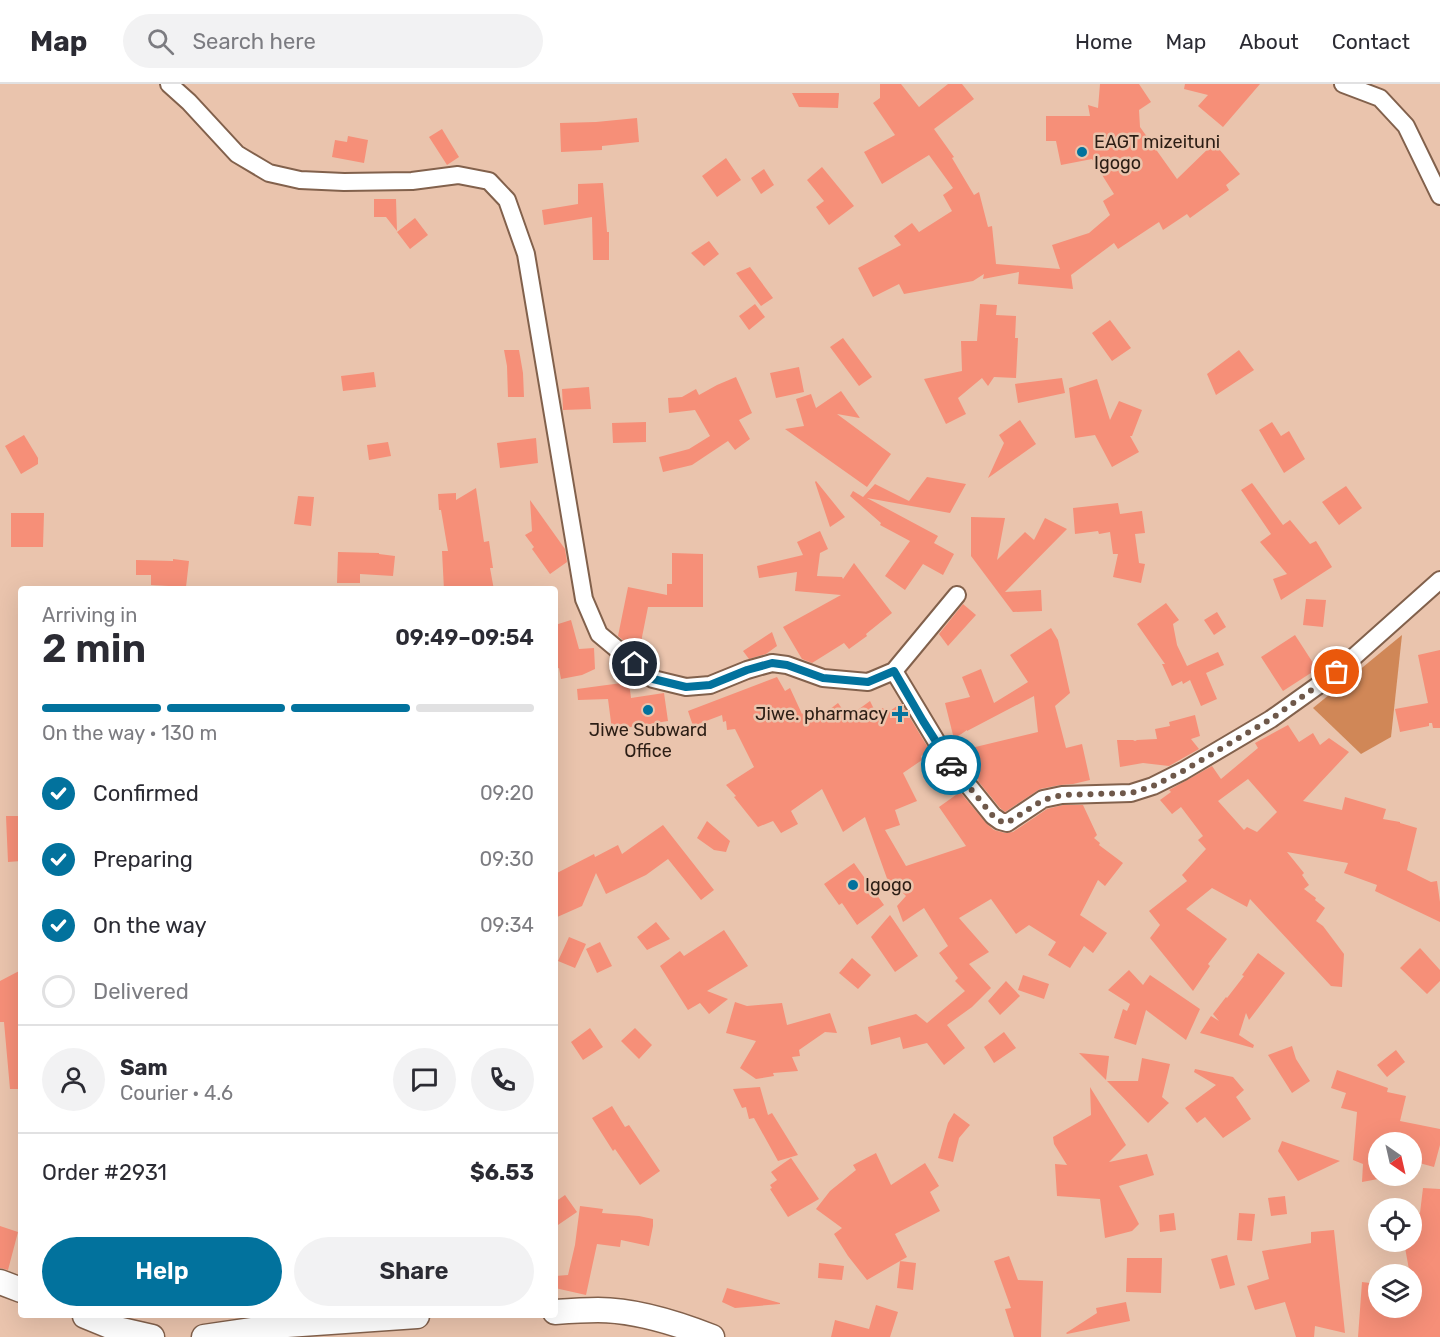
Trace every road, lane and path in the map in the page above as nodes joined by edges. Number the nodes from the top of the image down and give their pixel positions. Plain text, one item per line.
1 (169, 84) edge
2 (1343, 84) edge
3 (1440, 196) edge
4 (1440, 579) edge
5 (957, 595) dead end
6 (894, 671) junction
7 (0, 1282) edge
8 (18, 1289) edge
9 (558, 1312) edge
10 (91, 1318) edge
11 (400, 1318) edge
12 (287, 1331) edge
13 (152, 1337) edge
14 (204, 1337) edge
15 (712, 1337) edge

1 - 6 street
2 - 3 street
4 - 6 street
5 - 6 street
7 - 8 main road
9 - 15 main road
10 - 13 main road
11 - 12 main road
12 - 14 main road

